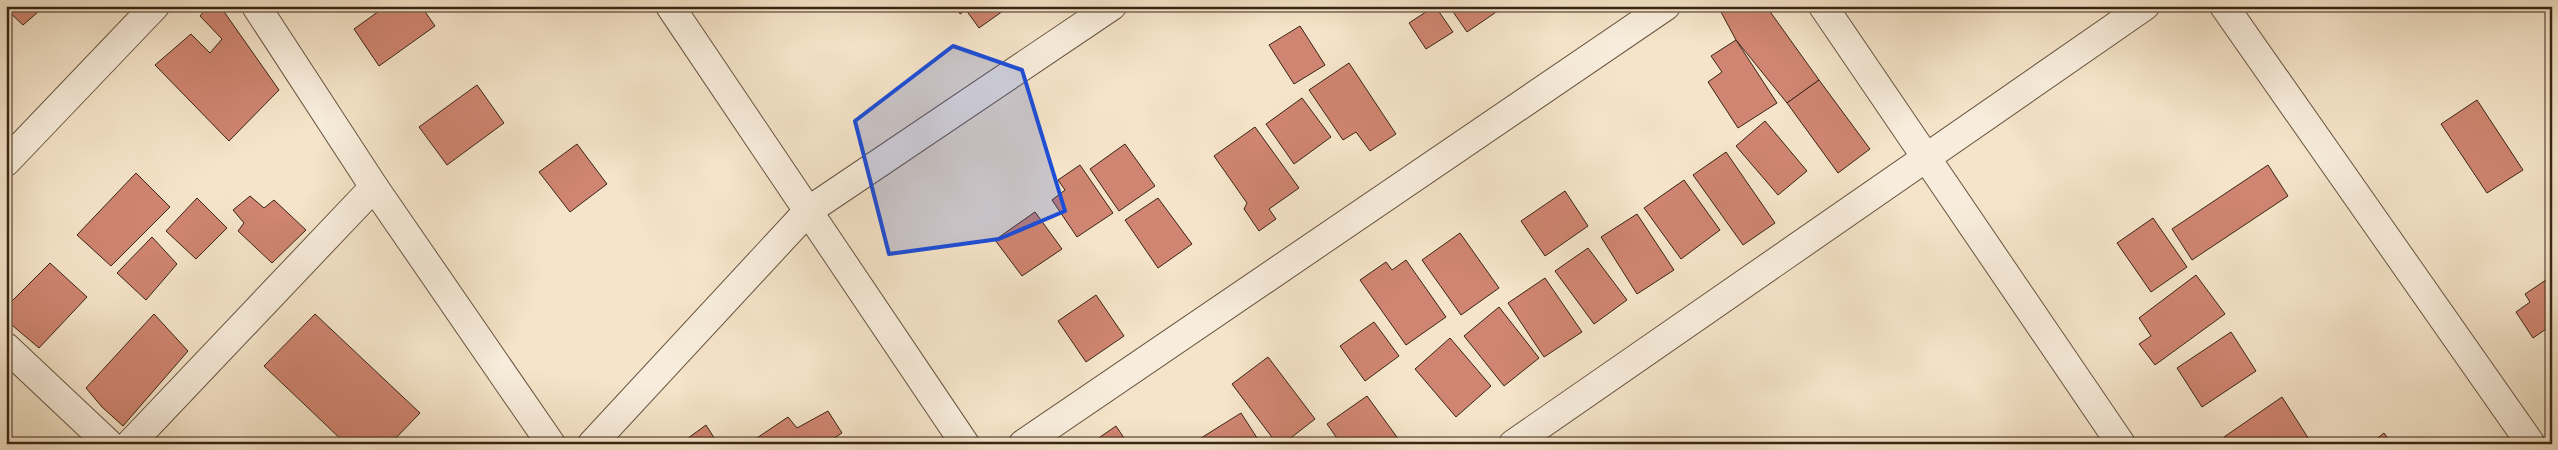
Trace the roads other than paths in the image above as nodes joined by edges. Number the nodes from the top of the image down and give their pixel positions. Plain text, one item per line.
1 (155, 6) edge
2 (256, 6) edge
3 (670, 6) edge
4 (1112, 6) edge
5 (1666, 6) edge
6 (1823, 6) edge
7 (2145, 6) edge
8 (2224, 6) edge
9 (1927, 157) junction
10 (6, 162) edge
11 (374, 187) junction
12 (808, 211) junction
13 (6, 347) edge
14 (109, 444) edge
15 (130, 444) edge
16 (551, 444) edge
17 (592, 444) edge
18 (965, 444) edge
19 (1023, 444) edge
20 (1512, 444) edge
21 (2122, 444) edge
22 (2531, 444) edge

1 - 10 street
2 - 11 street
3 - 12 street
4 - 12 street
5 - 19 street
6 - 9 street
7 - 9 street
8 - 22 street
9 - 20 street
9 - 21 street
11 - 15 street
11 - 16 street
12 - 17 street
12 - 18 street
13 - 14 street

